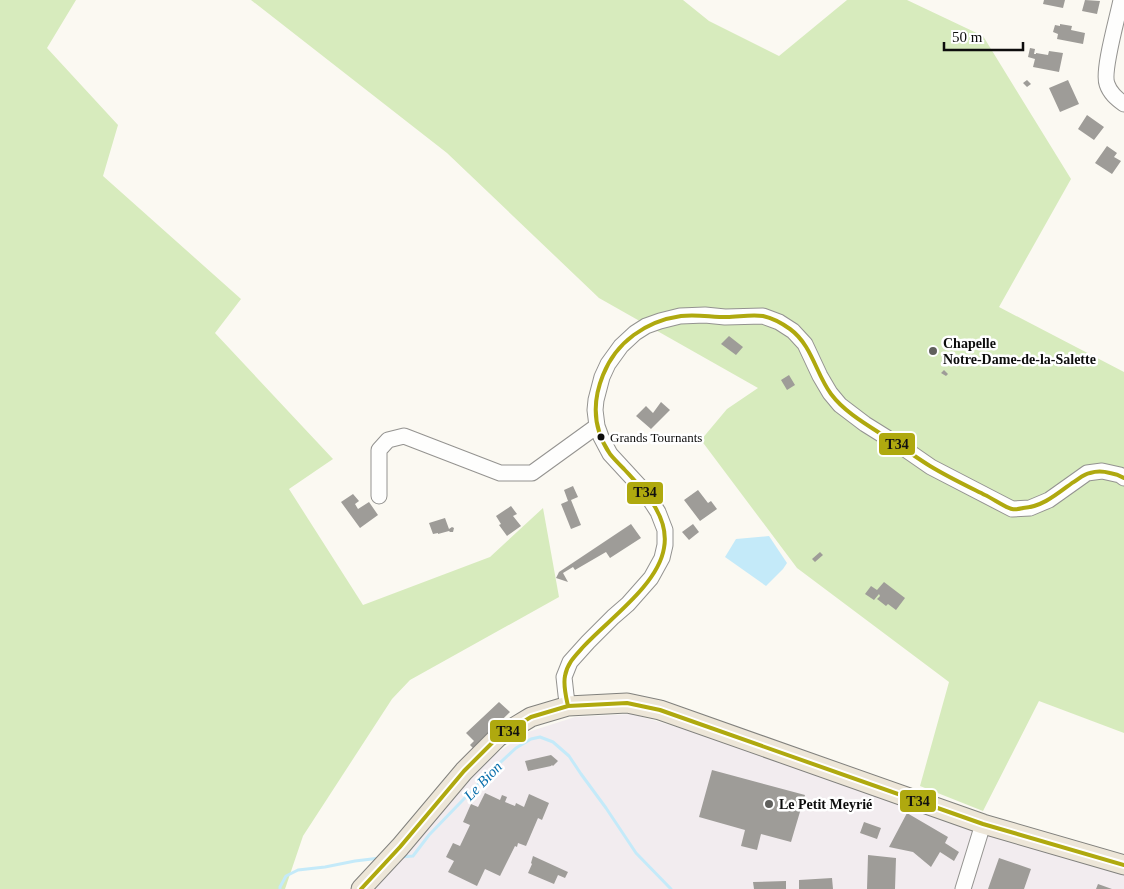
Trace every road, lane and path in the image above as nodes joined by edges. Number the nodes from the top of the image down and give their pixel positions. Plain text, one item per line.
1 (1121, 0) edge
2 (1124, 104) edge
3 (597, 426) junction
4 (1124, 478) edge
5 (379, 496) dead end
6 (568, 706) junction
7 (983, 824) junction
8 (1124, 865) edge
9 (361, 889) edge
10 (963, 889) edge

1 - 2 street
3 - 4 street
3 - 5 street
3 - 6 street
6 - 7 main road
6 - 9 main road
7 - 8 main road
7 - 10 street

